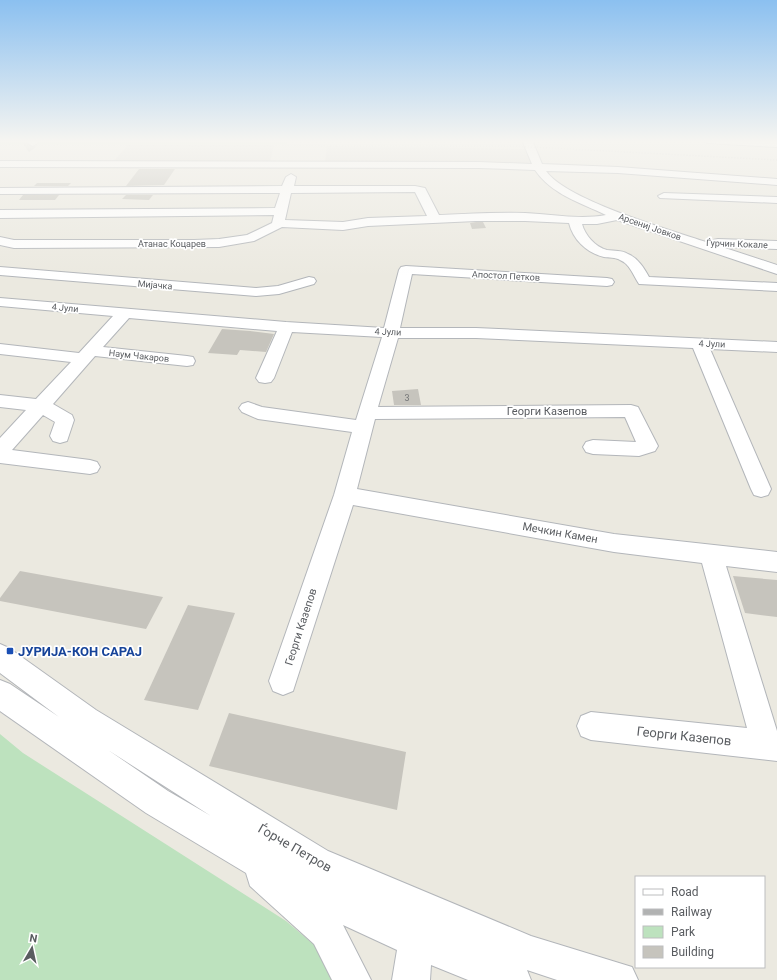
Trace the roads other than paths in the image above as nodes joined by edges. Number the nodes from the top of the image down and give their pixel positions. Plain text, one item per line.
1 (288, 186) edge
2 (557, 186) edge
3 (358, 189) junction
4 (287, 190) junction
5 (0, 191) edge
6 (664, 196) dead end
7 (777, 200) edge
8 (0, 214) edge
9 (618, 216) junction
10 (279, 217) junction
11 (502, 217) junction
12 (434, 218) junction
13 (575, 220) junction
14 (368, 222) junction
15 (514, 230) dead end
16 (0, 241) edge
17 (696, 244) junction
18 (777, 245) edge
19 (406, 270) joint
20 (777, 270) edge
21 (0, 271) edge
22 (309, 281) dead end
23 (607, 282) dead end
24 (777, 287) edge
25 (0, 302) edge
26 (125, 313) junction
27 (286, 327) junction
28 (391, 333) junction
29 (699, 343) junction
30 (777, 347) edge
31 (0, 349) edge
32 (87, 355) junction
33 (187, 361) dead end
34 (265, 378) dead end
35 (0, 401) edge
36 (42, 406) junction
37 (248, 408) dead end
38 (365, 420) junction
39 (60, 436) dead end
40 (593, 447) dead end
41 (0, 452) edge
42 (0, 456) edge
43 (90, 467) dead end
44 (761, 488) dead end
45 (345, 495) junction
46 (711, 554) junction
47 (777, 562) edge
48 (0, 657) edge
49 (283, 681) dead end
50 (0, 694) edge
51 (592, 726) dead end
52 (771, 746) edge
53 (218, 838) junction
54 (418, 924) junction
55 (352, 980) edge
56 (411, 980) edge
57 (512, 980) edge
58 (619, 980) edge

1 - 4 street
2 - 9 street, Арсениј Јовков
3 - 4 street
3 - 12 street
3 - 14 street
4 - 5 street
4 - 10 street
6 - 7 street
8 - 10 street
9 - 13 street
9 - 17 street, Арсениј Јовков
10 - 14 street
10 - 16 street, Атанас Коцарев
11 - 12 street
11 - 13 street
11 - 15 street
12 - 14 street
13 - 24 street
17 - 18 street, Ѓурчин Кокале
17 - 20 street, Арсениј Јовков
19 - 23 street, Апостол Петков
19 - 28 street, Георги Казепов
21 - 22 street, Мијачка
25 - 26 street, 4 Јули
26 - 27 street, 4 Јули
26 - 32 street, Наум Чакаров
27 - 28 street, 4 Јули
27 - 34 street
28 - 29 street, 4 Јули
28 - 38 street, Георги Казепов
29 - 30 street, 4 Јули
29 - 44 street
31 - 32 street, Наум Чакаров
32 - 33 street, Наум Чакаров
32 - 36 street, Наум Чакаров
35 - 36 street
36 - 39 street
36 - 41 street, Наум Чакаров
37 - 38 street
38 - 40 street, Георги Казепов
38 - 45 street, Георги Казепов
42 - 43 street
45 - 46 street, Мечкин Камен
45 - 49 street, Георги Казепов
46 - 47 street, Мечкин Камен
46 - 52 street
48 - 54 street, Ѓорче Петров
50 - 53 street, Ѓорче Петров
51 - 52 street, Георги Казепов
53 - 54 street, Ѓорче Петров
53 - 55 street
54 - 56 street
54 - 57 street, Ѓорче Петров
54 - 58 street, Ѓорче Петров

